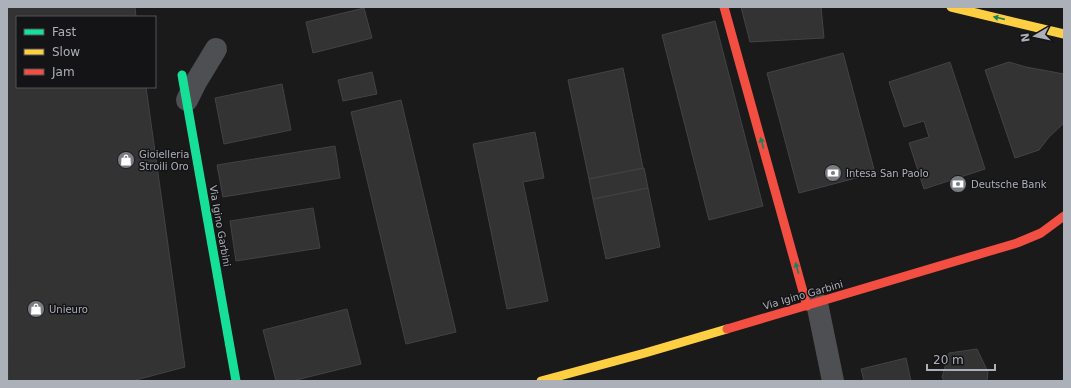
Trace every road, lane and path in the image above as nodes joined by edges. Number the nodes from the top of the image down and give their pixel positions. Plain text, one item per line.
1 (724, 7) edge
2 (951, 7) edge
3 (1064, 34) edge
4 (216, 49) dead end
5 (182, 75) dead end
6 (187, 100) junction
7 (1064, 216) edge
8 (812, 304) junction
9 (236, 381) edge
10 (541, 381) edge
11 (833, 381) edge

8 -> 1 street
3 -> 2 street
4 - 6 street
5 - 6 street, Via Igino Garbini
6 - 9 street, Via Igino Garbini
7 - 8 street, Via Igino Garbini
8 - 10 street, Via Igino Garbini
8 - 11 street

